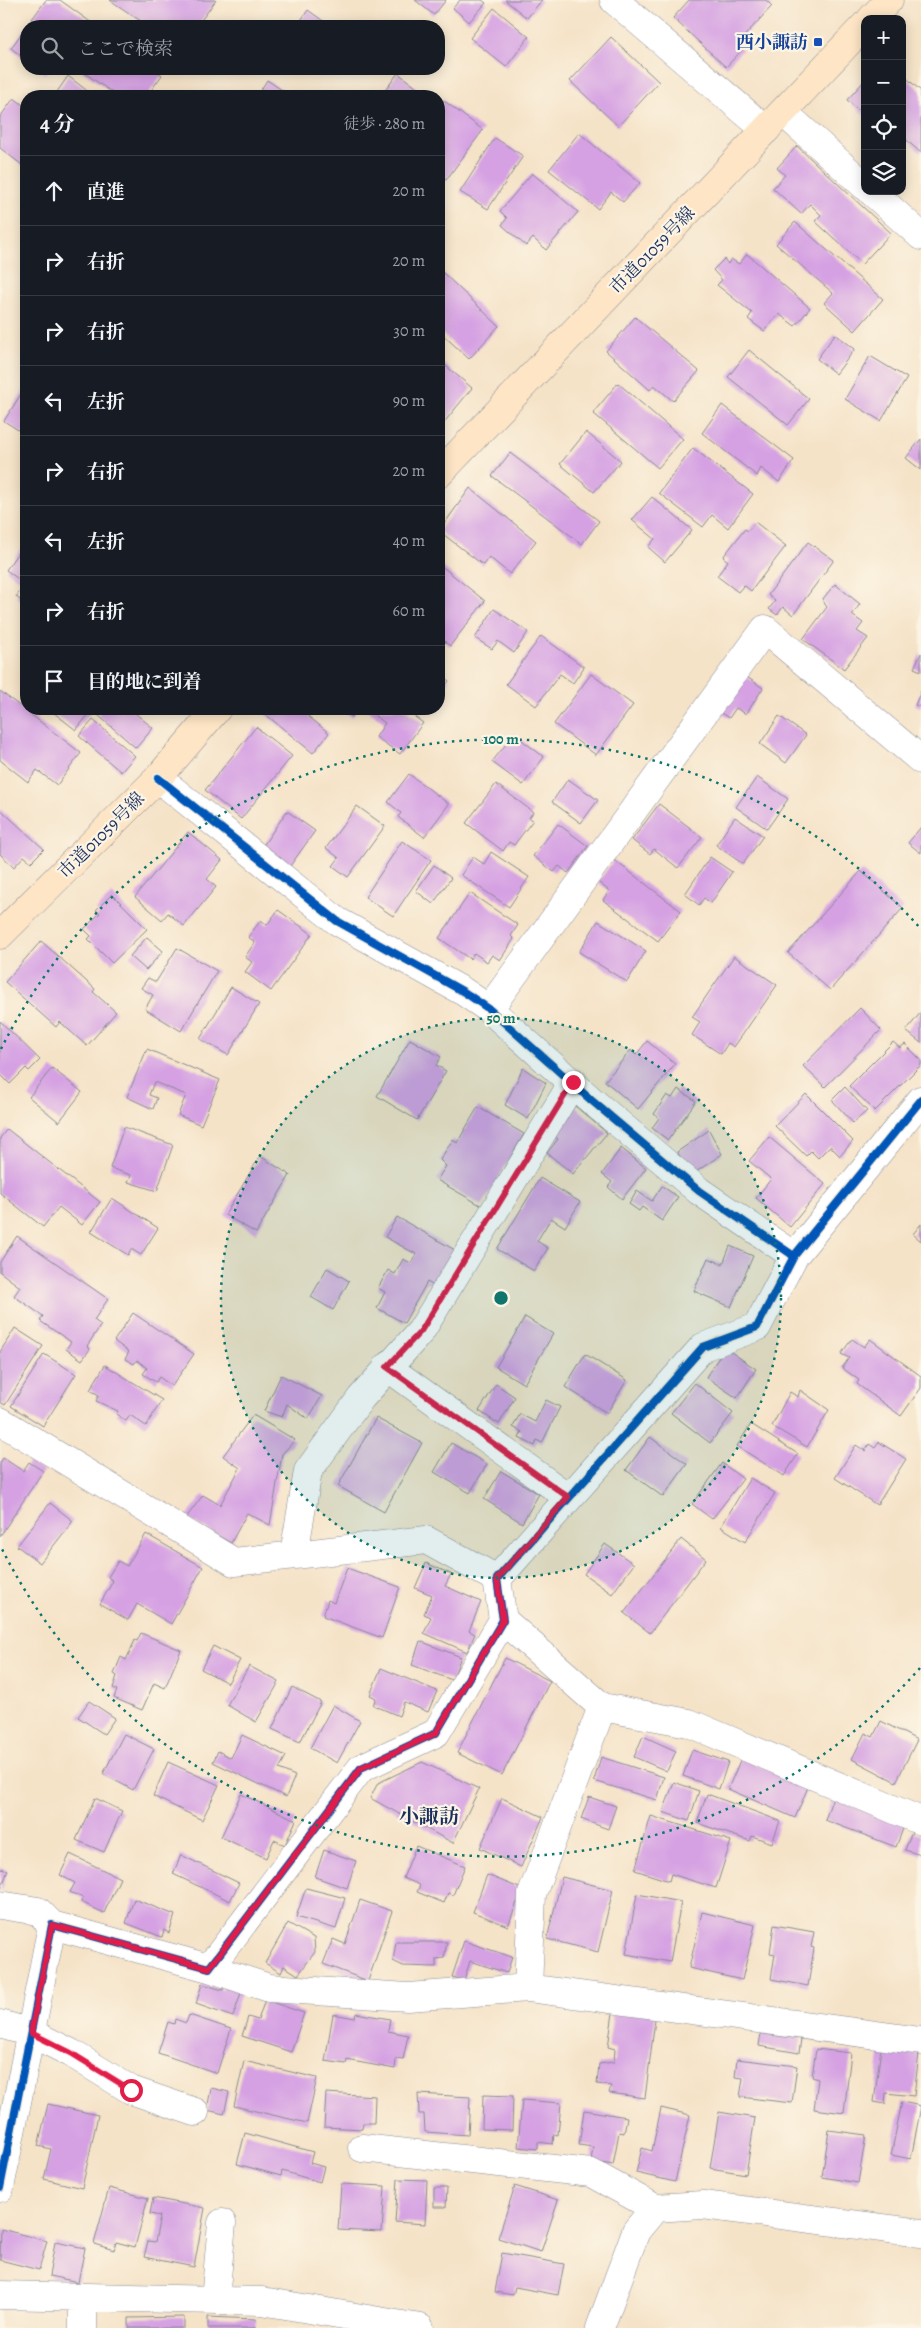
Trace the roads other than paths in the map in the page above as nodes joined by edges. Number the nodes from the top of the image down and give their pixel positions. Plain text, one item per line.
1 (614, 0) edge
2 (889, 0) edge
3 (875, 15) edge
4 (861, 29) edge
5 (775, 121) junction
6 (861, 183) edge
7 (875, 195) edge
8 (921, 236) edge
9 (445, 468) edge
10 (212, 715) edge
11 (921, 760) edge
12 (158, 778) junction
13 (0, 935) edge
14 (489, 1009) junction
15 (573, 1082) junction
16 (921, 1100) edge
17 (794, 1256) junction
18 (387, 1367) junction
19 (0, 1421) edge
20 (568, 1497) junction
21 (294, 1554) junction
22 (497, 1579) junction
23 (503, 1620) junction
24 (602, 1707) junction
25 (921, 1822) edge
26 (0, 1905) edge
27 (52, 1925) junction
28 (209, 1968) junction
29 (528, 1988) junction
30 (0, 2024) edge
31 (31, 2033) junction
32 (921, 2041) edge
33 (195, 2112) dead end
34 (362, 2148) dead end
35 (0, 2188) edge
36 (654, 2208) junction
37 (222, 2223) dead end
38 (921, 2232) edge
39 (0, 2295) edge
40 (83, 2297) junction
41 (215, 2300) junction
42 (83, 2328) edge
43 (420, 2328) edge
44 (600, 2328) edge

1 - 5 street
2 - 3 street
4 - 5 street, 市道01059号線
5 - 6 street
5 - 9 street, 市道01059号線
7 - 8 street
10 - 12 street, 市道01059号線
11 - 14 street
12 - 13 street, 市道01059号線
12 - 14 street
14 - 15 street
15 - 17 street
15 - 18 street
16 - 17 street
17 - 20 street
18 - 20 street
18 - 21 street
19 - 21 street
20 - 22 street
21 - 22 street
22 - 23 street
23 - 24 street
23 - 28 street
24 - 25 street
24 - 29 street
26 - 27 street
27 - 28 street
27 - 31 street
28 - 29 street
29 - 32 street
30 - 31 street
31 - 33 street
31 - 35 street
34 - 36 street
36 - 38 street
36 - 44 street
37 - 41 street
39 - 40 street
40 - 41 street
40 - 42 street
41 - 43 street

